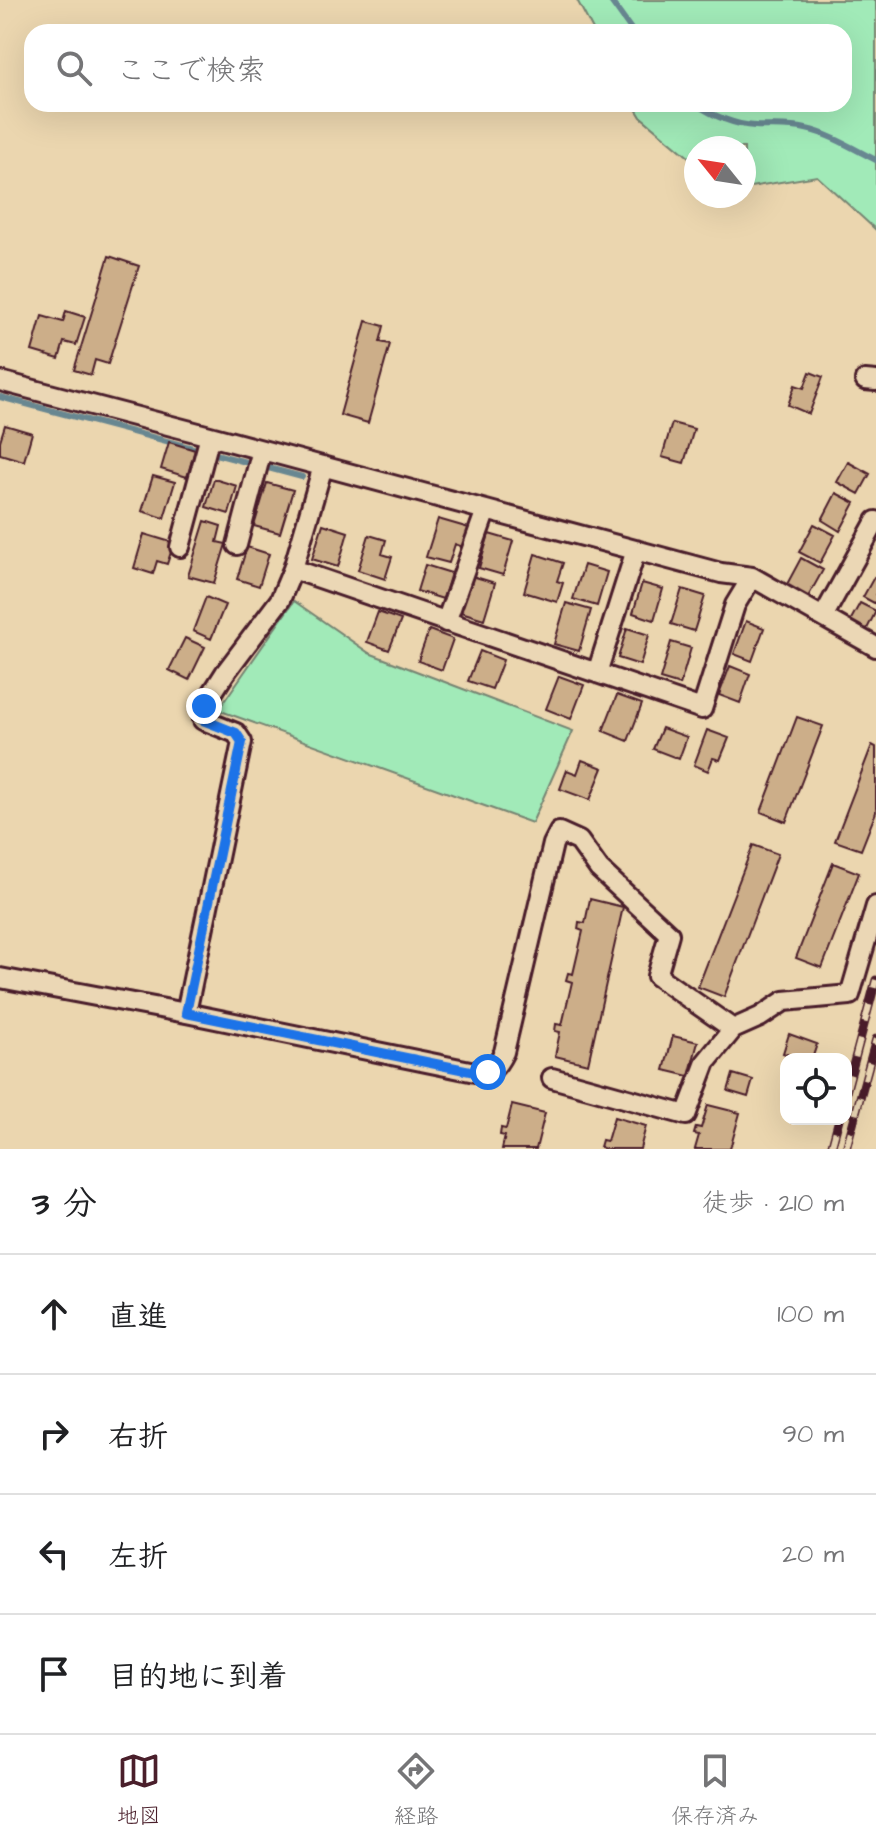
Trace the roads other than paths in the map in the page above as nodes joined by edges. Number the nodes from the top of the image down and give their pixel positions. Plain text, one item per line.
1 (0, 381) edge
2 (210, 436) junction
3 (262, 450) junction
4 (323, 466) junction
5 (486, 510) junction
6 (876, 521) edge
7 (237, 545) dead end
8 (180, 547) dead end
9 (636, 550) junction
10 (293, 569) junction
11 (752, 577) junction
12 (823, 617) junction
13 (446, 622) junction
14 (876, 647) edge
15 (597, 673) junction
16 (876, 906) edge
17 (0, 978) edge
18 (186, 1013) junction
19 (733, 1029) junction
20 (552, 1078) dead end

1 - 2 street
2 - 3 street
2 - 8 street
3 - 4 street
3 - 7 street
4 - 5 street
4 - 10 street
5 - 9 street
5 - 13 street
6 - 12 street
9 - 11 street
9 - 15 street
10 - 13 street
10 - 18 street
11 - 12 street
11 - 15 street
12 - 14 street
13 - 15 street
16 - 19 street
17 - 18 street
18 - 19 street
19 - 20 street

